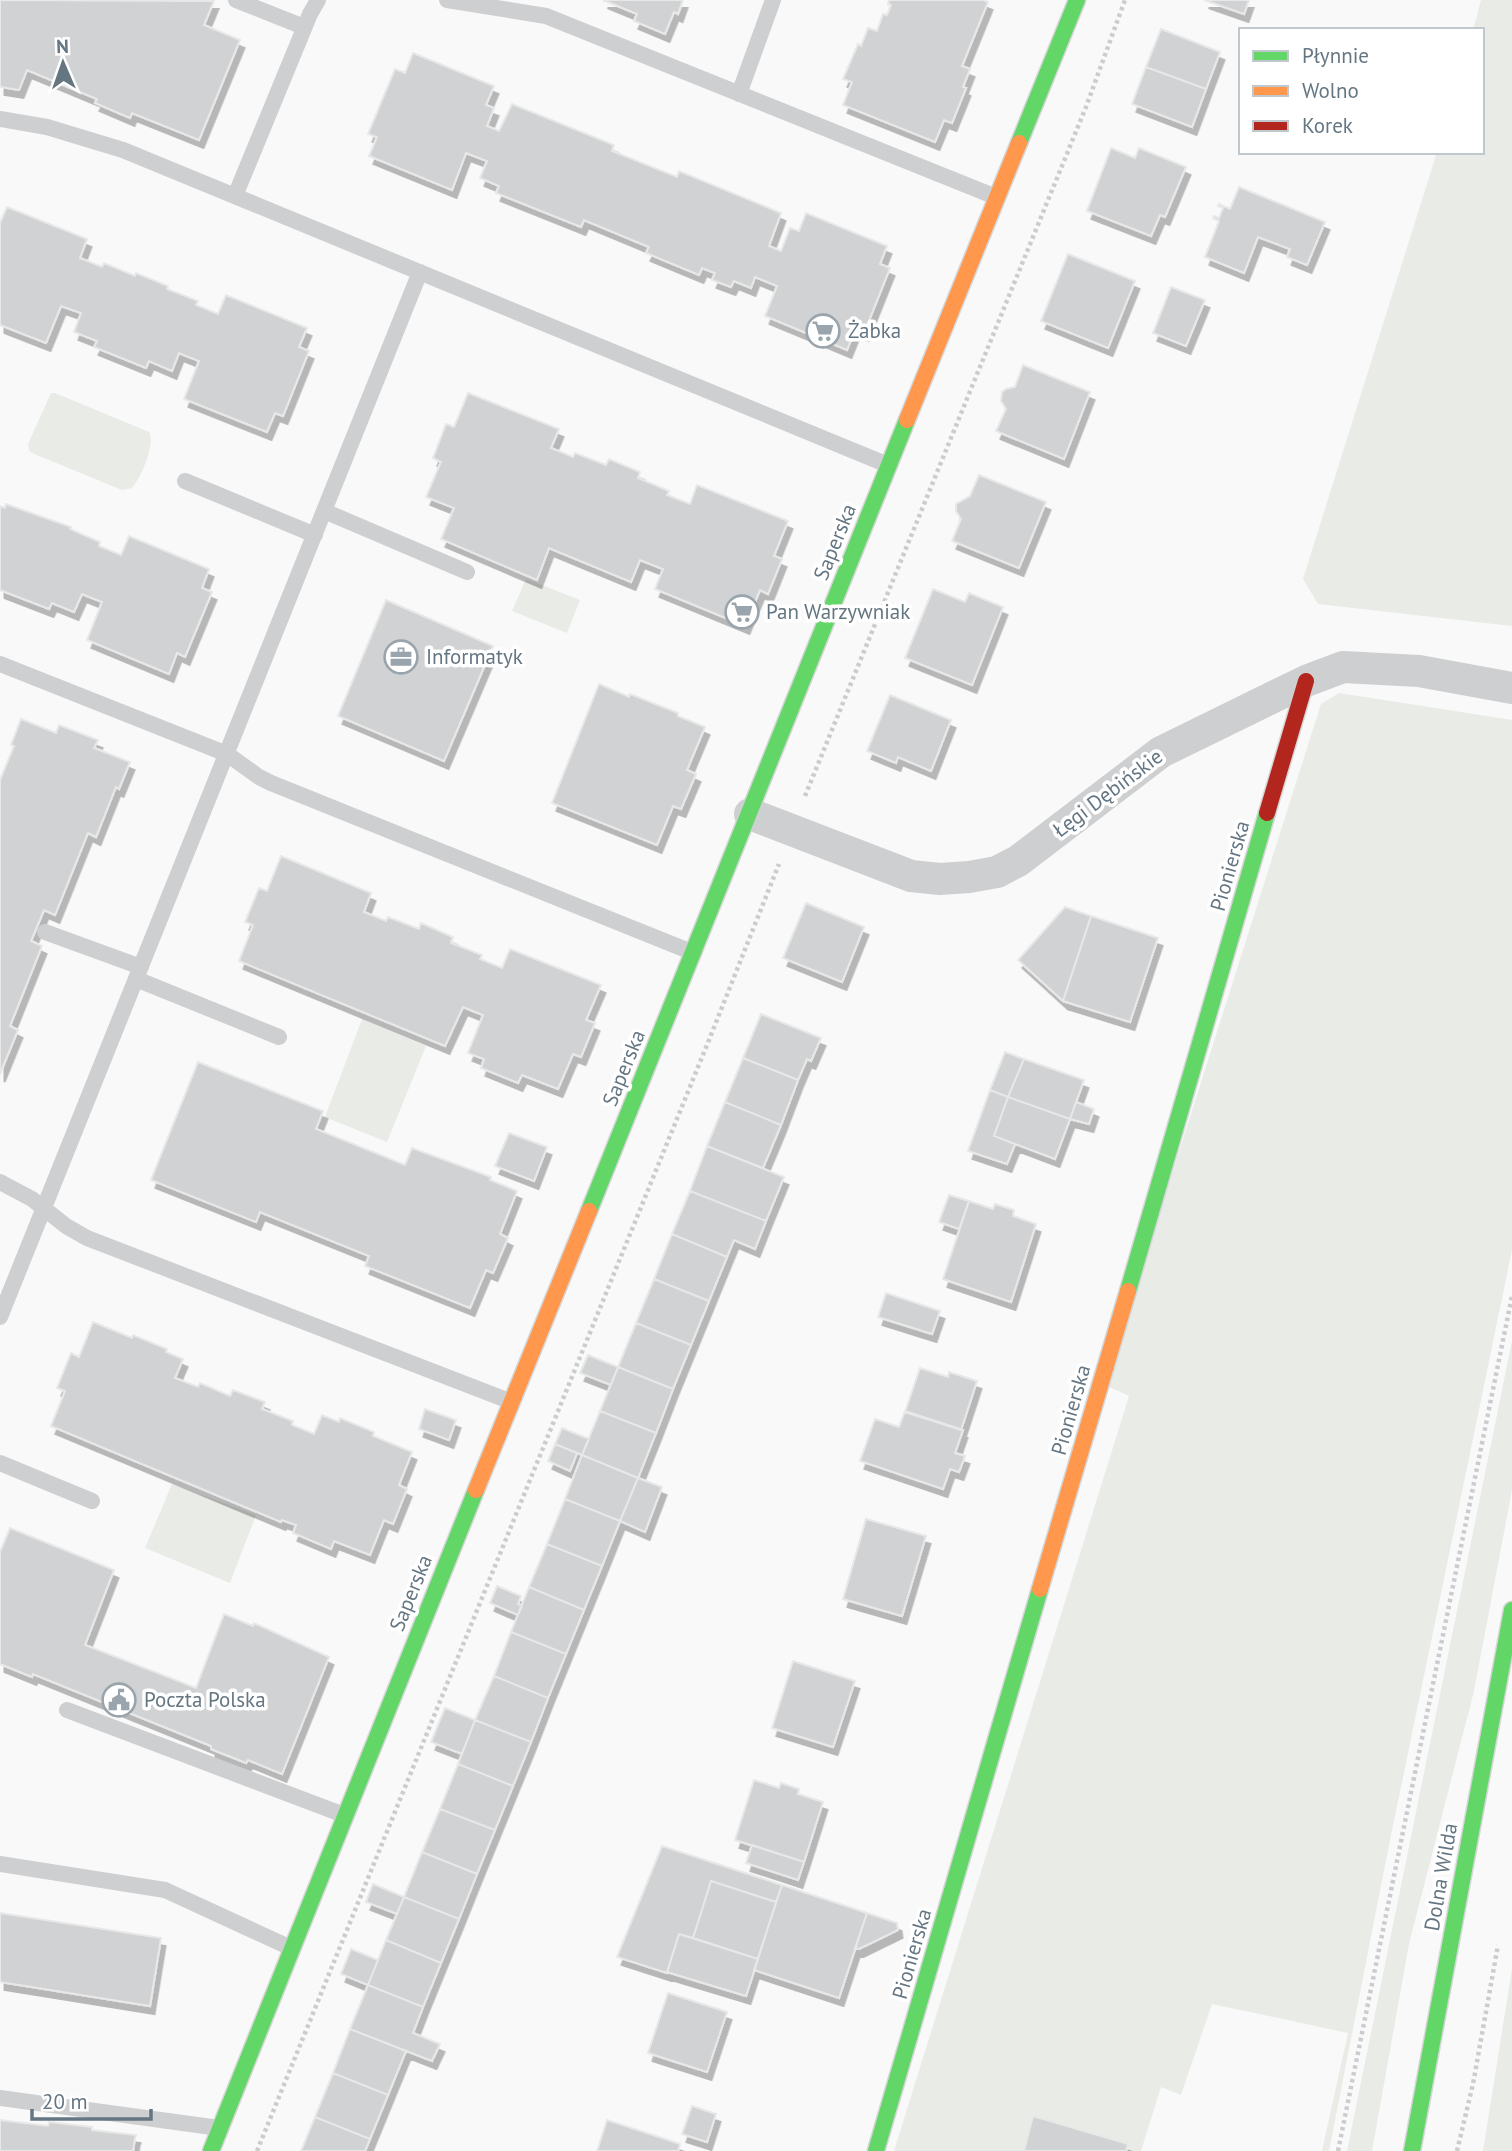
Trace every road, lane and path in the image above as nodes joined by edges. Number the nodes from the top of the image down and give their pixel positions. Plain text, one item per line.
1 (236, 0) edge
2 (318, 0) edge
3 (447, 0) edge
4 (774, 0) edge
5 (1076, 0) edge
6 (1125, 0) edge
7 (304, 27) junction
8 (738, 94) junction
9 (0, 119) edge
10 (235, 196) junction
11 (996, 197) junction
12 (420, 272) junction
13 (888, 465) junction
14 (186, 481) dead end
15 (324, 511) junction
16 (315, 535) junction
17 (467, 572) dead end
18 (0, 664) edge
19 (1306, 681) junction
20 (1512, 688) edge
21 (227, 754) junction
22 (803, 800) dead end
23 (750, 814) junction
24 (781, 858) dead end
25 (45, 932) dead end
26 (694, 953) junction
27 (139, 973) junction
28 (279, 1037) dead end
29 (0, 1182) edge
30 (44, 1207) junction
31 (1512, 1296) edge
32 (0, 1317) edge
33 (512, 1402) junction
34 (0, 1463) edge
35 (92, 1501) dead end
36 (1512, 1610) edge
37 (67, 1710) dead end
38 (344, 1815) junction
39 (0, 1864) edge
40 (1498, 1945) dead end
41 (291, 1948) junction
42 (0, 2098) edge
43 (219, 2128) junction
44 (211, 2151) edge
45 (257, 2151) edge
46 (876, 2151) edge
47 (1338, 2151) edge
48 (1412, 2151) edge
49 (1457, 2151) edge

1 - 7 lane
2 - 7 lane
3 - 8 lane
4 - 8 lane
5 - 11 street, Saperska
6 - 22 path
7 - 10 lane
8 - 11 lane
9 - 10 lane
10 - 12 lane
11 - 13 street, Saperska
12 - 13 lane
12 - 15 lane
13 - 23 street, Saperska
14 - 16 lane
15 - 16 lane
15 - 17 lane
16 - 21 lane
18 - 21 lane
19 - 20 street, Łęgi Dębińskie
19 - 23 street, Łęgi Dębińskie
19 - 46 street, Pionierska
21 - 26 lane
21 - 27 lane
23 - 26 street, Saperska
24 - 45 path
25 - 27 lane
26 - 33 street, Saperska
27 - 28 lane
27 - 30 lane
29 - 30 lane
30 - 32 lane
30 - 33 lane
31 - 47 path
33 - 38 street, Saperska
34 - 35 lane
36 - 48 street, Dolna Wilda
37 - 38 lane
38 - 41 street, Saperska
39 - 41 lane
40 - 49 path
41 - 43 street, Saperska
42 - 43 lane
43 - 44 street, Saperska

